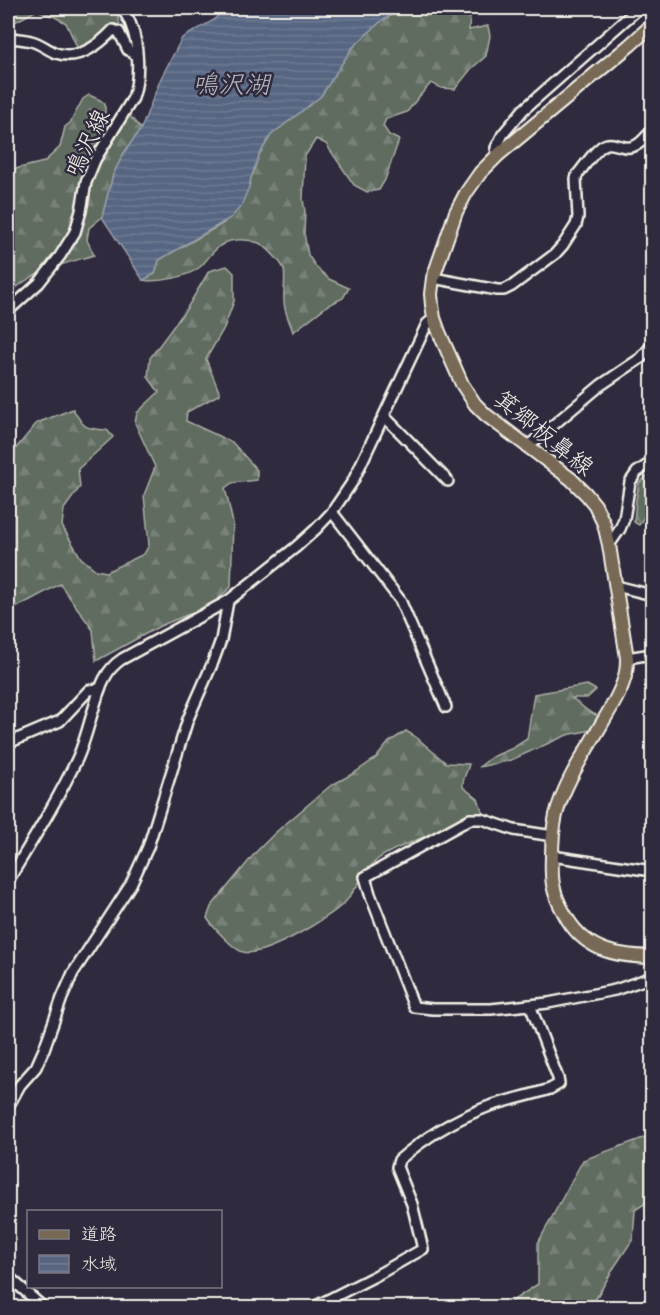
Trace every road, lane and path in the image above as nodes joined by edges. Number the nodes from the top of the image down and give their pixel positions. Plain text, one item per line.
1 (122, 8) edge
2 (639, 8) edge
3 (652, 25) edge
4 (8, 37) edge
5 (136, 56) junction
6 (652, 130) edge
7 (498, 155) junction
8 (433, 278) junction
9 (8, 311) edge
10 (434, 318) junction
11 (652, 345) edge
12 (384, 416) junction
13 (526, 447) junction
14 (652, 462) edge
15 (448, 481) dead end
16 (332, 512) junction
17 (609, 545) junction
18 (616, 586) junction
19 (652, 595) edge
20 (228, 601) junction
21 (652, 654) edge
22 (627, 657) junction
23 (100, 689) junction
24 (446, 707) dead end
25 (8, 743) edge
26 (553, 836) junction
27 (552, 856) junction
28 (652, 871) edge
29 (8, 881) edge
30 (652, 957) edge
31 (652, 976) edge
32 (530, 1005) junction
33 (8, 1107) edge
34 (8, 1276) edge
35 (44, 1308) edge
36 (312, 1308) edge

1 - 5 street, 鳴沢線
2 - 7 street
3 - 7 main road, 箕郷板鼻線
4 - 5 street
5 - 9 street, 鳴沢線
6 - 8 street
7 - 8 main road, 箕郷板鼻線
8 - 10 main road, 箕郷板鼻線
10 - 12 street
10 - 13 main road, 箕郷板鼻線
11 - 13 street
12 - 15 street
12 - 16 street
13 - 17 main road, 箕郷板鼻線
14 - 17 street
16 - 20 street
16 - 24 street
17 - 18 main road, 箕郷板鼻線
18 - 19 street
18 - 22 main road, 箕郷板鼻線
20 - 23 street
20 - 33 street
21 - 22 street
22 - 26 main road, 箕郷板鼻線
23 - 25 street
23 - 29 street
26 - 27 main road, 箕郷板鼻線
26 - 32 street
27 - 28 street
27 - 30 main road, 箕郷板鼻線
31 - 32 street
32 - 36 street
34 - 35 street

